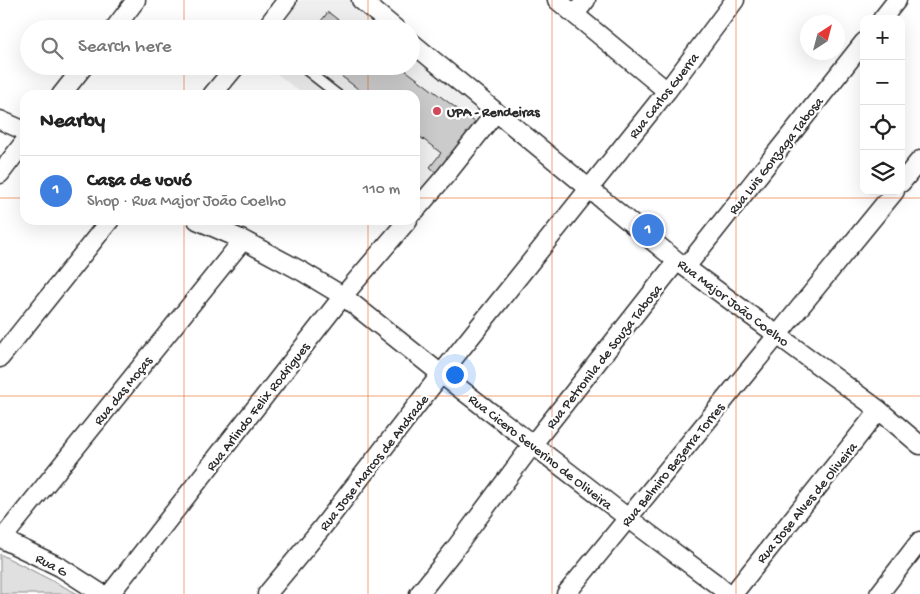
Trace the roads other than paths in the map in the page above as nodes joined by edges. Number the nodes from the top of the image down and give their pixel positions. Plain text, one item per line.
1 (136, 0) edge
2 (287, 0) edge
3 (361, 0) edge
4 (557, 0) edge
5 (586, 0) edge
6 (735, 0) edge
7 (897, 0) edge
8 (575, 14) junction
9 (885, 15) edge
10 (121, 20) edge
11 (272, 20) edge
12 (385, 20) edge
13 (860, 47) edge
14 (420, 49) edge
15 (77, 75) edge
16 (229, 75) edge
17 (312, 75) edge
18 (65, 90) edge
19 (216, 90) edge
20 (332, 90) edge
21 (667, 91) junction
22 (496, 112) junction
23 (0, 120) edge
24 (20, 129) edge
25 (20, 148) edge
26 (920, 160) edge
27 (0, 174) edge
28 (905, 178) edge
29 (589, 189) junction
30 (892, 195) edge
31 (420, 205) edge
32 (106, 225) edge
33 (209, 225) edge
34 (404, 225) edge
35 (243, 240) junction
36 (682, 264) junction
37 (343, 296) junction
38 (778, 334) junction
39 (0, 358) edge
40 (441, 374) junction
41 (879, 410) junction
42 (533, 444) junction
43 (920, 445) edge
44 (628, 518) junction
45 (1, 538) edge
46 (920, 540) edge
47 (717, 590) edge
48 (102, 594) edge
49 (110, 594) edge
50 (267, 594) edge
51 (419, 594) edge
52 (566, 594) edge
53 (733, 594) edge
54 (879, 594) edge

1 - 10 street
2 - 11 street
3 - 12 street
4 - 8 street
5 - 8 street
6 - 21 street, Rua Carlos Guerra
7 - 9 street
8 - 21 street
13 - 36 street, Rua Luis Gonzaga Tabosa
14 - 22 street, Rua Major João Coelho
15 - 18 street
16 - 19 street
17 - 20 lane
21 - 29 street, Rua Carlos Guerra
22 - 29 street, Rua Major João Coelho
22 - 31 street
23 - 24 street
25 - 27 street
26 - 28 street
29 - 36 street, Rua Major João Coelho
29 - 40 street, Rua Jose Marcos de Andrade
30 - 38 street, Rua Belmiro Bezerra Torres
32 - 39 street
33 - 35 street, Rua Cicero Severino de Oliveira
34 - 37 street, Rua Arlindo Felix Rodrigues
35 - 37 street, Rua Cicero Severino de Oliveira
35 - 45 street, Rua das Moças
36 - 38 street, Rua Major João Coelho
36 - 42 street, Rua Petronila de Souza Tabosa
37 - 40 street, Rua Cicero Severino de Oliveira
37 - 49 street, Rua Arlindo Felix Rodrigues
38 - 41 street, Rua Major João Coelho
38 - 44 street, Rua Belmiro Bezerra Torres
40 - 42 street, Rua Cicero Severino de Oliveira
40 - 50 street, Rua Jose Marcos de Andrade
41 - 43 street, Rua Major João Coelho
41 - 53 street, Rua Jose Alves de Oliveira
42 - 44 street, Rua Cicero Severino de Oliveira
42 - 51 street, Rua Petronila de Souza Tabosa
44 - 47 street, Rua Cicero Severino de Oliveira
44 - 52 street, Rua Belmiro Bezerra Torres
45 - 48 street, Rua G
46 - 54 street

